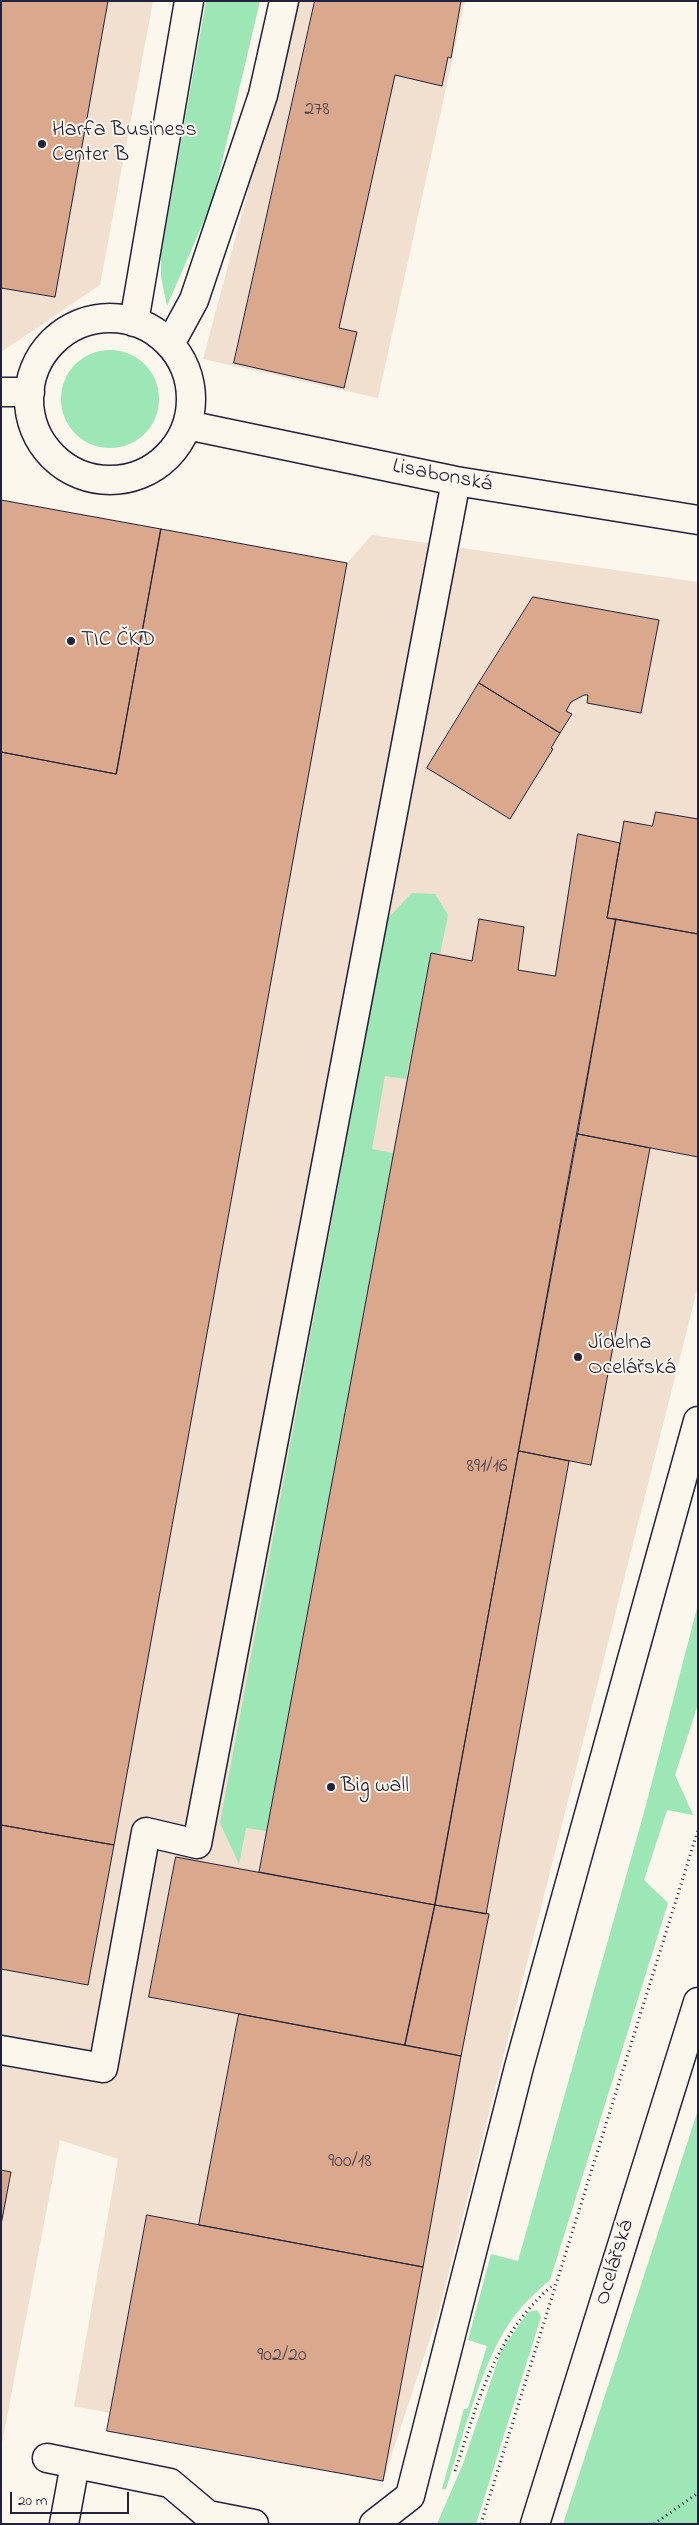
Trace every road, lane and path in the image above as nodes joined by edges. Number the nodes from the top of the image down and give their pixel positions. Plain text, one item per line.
1 (189, 1) edge
2 (284, 1) edge
3 (134, 322) junction
4 (170, 344) junction
5 (1, 392) edge
6 (30, 392) junction
7 (187, 425) junction
8 (456, 481) junction
9 (698, 520) edge
10 (698, 1421) edge
11 (698, 1830) edge
12 (698, 2002) edge
13 (1, 2050) edge
14 (554, 2284) junction
15 (47, 2458) dead end
16 (75, 2464) junction
17 (453, 2476) dead end
18 (698, 2493) edge
19 (64, 2524) edge
20 (254, 2524) edge
21 (374, 2524) edge
22 (482, 2524) edge
23 (535, 2524) edge
24 (654, 2524) edge

1 - 3 street
2 - 4 street
3 - 4 street
3 - 6 street
4 - 7 street
5 - 6 street
6 - 7 street
7 - 8 street, Lisabonská
8 - 9 street, Lisabonská
8 - 13 street
10 - 21 street
11 - 14 path
12 - 23 street, Ocelářská
14 - 17 path
14 - 22 path
15 - 16 street
16 - 19 street
16 - 20 street
18 - 24 path

